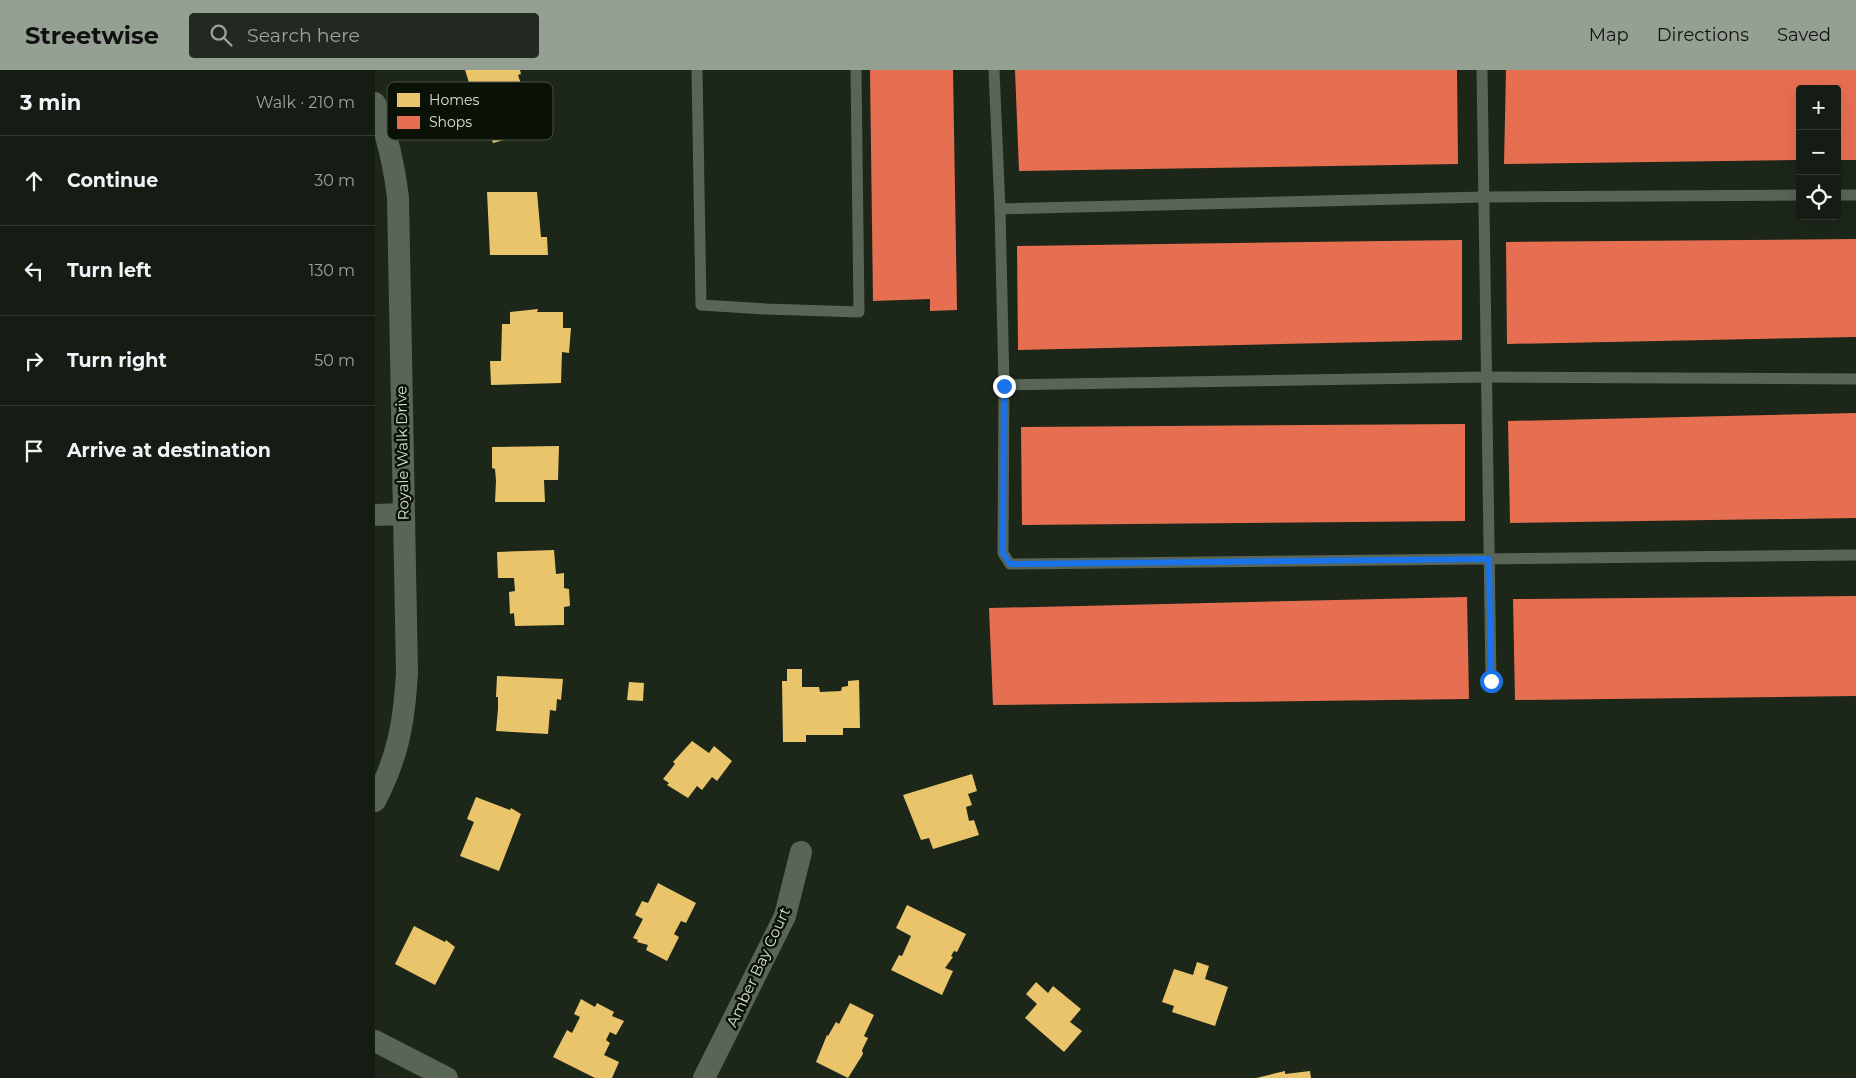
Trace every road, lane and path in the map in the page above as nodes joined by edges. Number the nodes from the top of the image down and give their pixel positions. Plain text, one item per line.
1 (697, 70) edge
2 (856, 70) edge
3 (994, 70) edge
4 (1482, 70) edge
5 (375, 103) edge
6 (387, 136) edge
7 (388, 140) edge
8 (1796, 195) edge
9 (1841, 195) edge
10 (1856, 195) edge
11 (1484, 197) junction
12 (1000, 209) junction
13 (1486, 377) junction
14 (1856, 379) edge
15 (1004, 386) junction
16 (403, 514) junction
17 (375, 515) edge
18 (1856, 555) edge
19 (1489, 559) junction
20 (1491, 681) dead end
21 (375, 801) edge
22 (801, 852) dead end
23 (375, 1041) edge
24 (447, 1078) edge
25 (704, 1078) edge

1 - 2 lane
3 - 12 lane
4 - 11 lane
5 - 6 street, Royale Walk Drive
7 - 16 street, Royale Walk Drive
8 - 11 lane
9 - 10 lane
11 - 12 lane
11 - 13 lane
12 - 15 lane
13 - 14 lane
13 - 15 lane
13 - 19 lane
15 - 19 lane
16 - 17 street
16 - 21 street, Royale Walk Drive
18 - 19 lane
19 - 20 lane
22 - 25 street, Amber Bay Court
23 - 24 street

